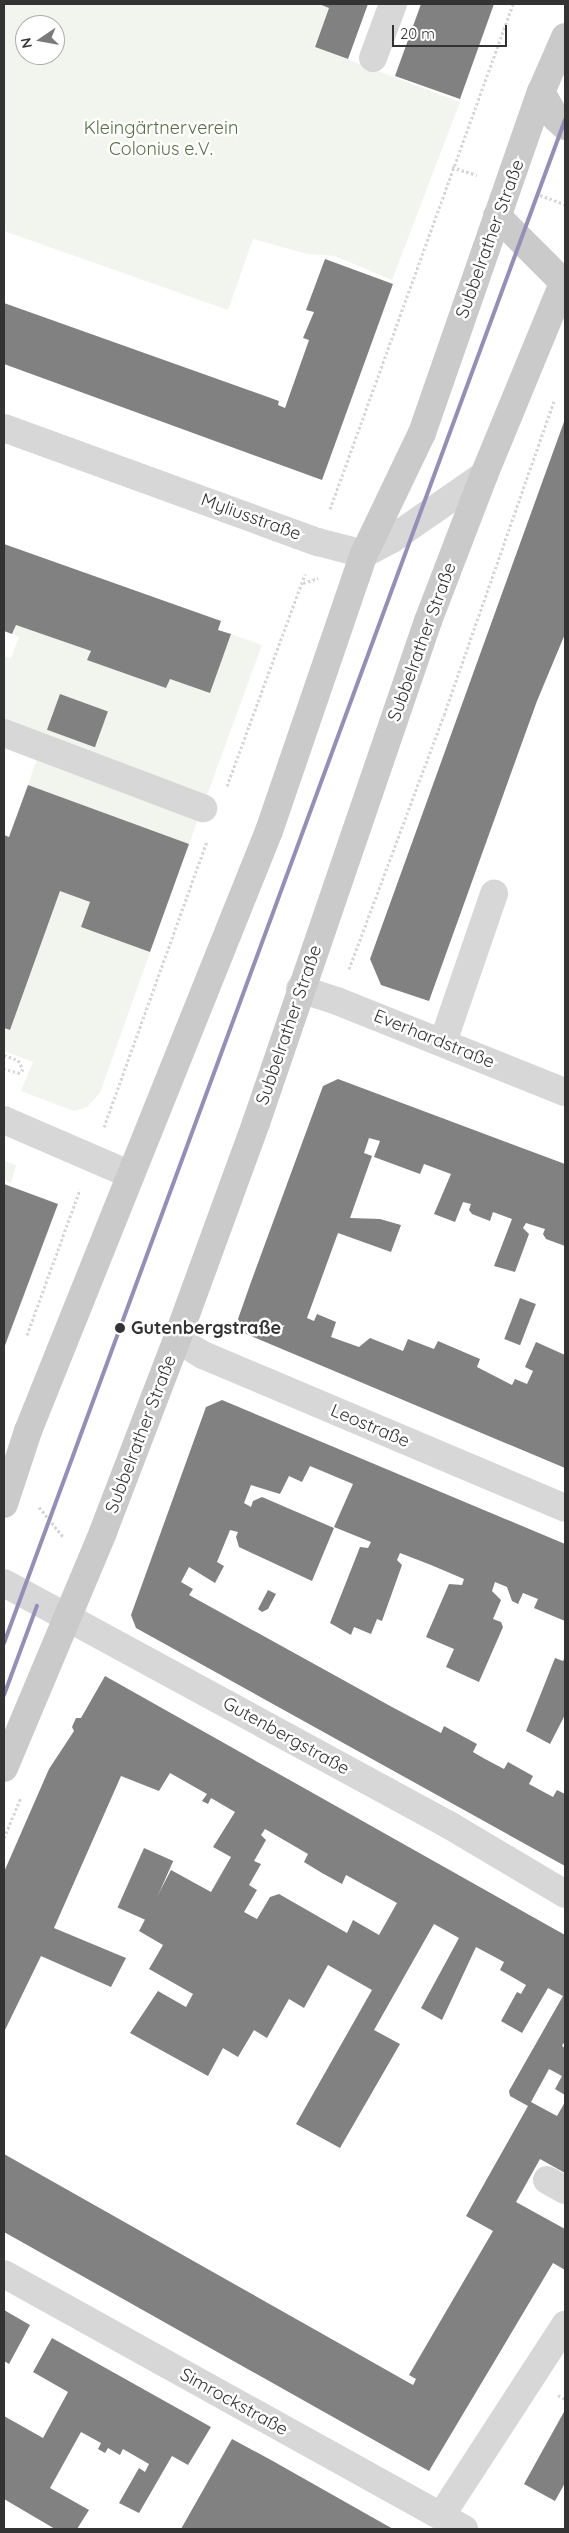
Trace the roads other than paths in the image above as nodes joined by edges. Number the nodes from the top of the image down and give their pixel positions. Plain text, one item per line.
1 (393, 4) edge
2 (565, 37) edge
3 (373, 58) dead end
4 (541, 92) junction
5 (565, 126) edge
6 (497, 216) junction
7 (565, 281) edge
8 (4, 428) edge
9 (484, 475) junction
10 (364, 554) junction
11 (4, 733) edge
12 (212, 811) road end
13 (494, 894) dead end
14 (300, 989) junction
15 (444, 1042) junction
16 (565, 1092) edge
17 (4, 1120) edge
18 (129, 1174) junction
19 (177, 1338) junction
20 (4, 1504) edge
21 (565, 1508) edge
22 (4, 1583) edge
23 (68, 1617) junction
24 (4, 1768) edge
25 (565, 1894) edge
26 (4, 2274) edge
27 (565, 2325) edge
28 (441, 2516) junction
29 (464, 2529) edge

1 - 3 street
2 - 4 main road, Subbelrather Straße
4 - 5 main road
4 - 6 main road, Subbelrather Straße
6 - 7 main road
6 - 10 main road, Subbelrather Straße
7 - 9 main road, Subbelrather Straße
8 - 10 street, Myliusstraße
9 - 10 street
9 - 14 main road, Subbelrather Straße
10 - 18 main road, Subbelrather Straße
11 - 12 street
13 - 15 street
14 - 15 street, Everhardstraße
14 - 19 main road, Subbelrather Straße
15 - 16 street, Everhardstraße
17 - 18 street
18 - 20 main road, Subbelrather Straße
19 - 21 street, Leostraße
19 - 23 main road, Subbelrather Straße
22 - 23 street, Gutenbergstraße
23 - 24 main road, Subbelrather Straße
23 - 25 street, Gutenbergstraße
26 - 28 street, Simrockstraße
27 - 28 street
28 - 29 street, Simrockstraße

